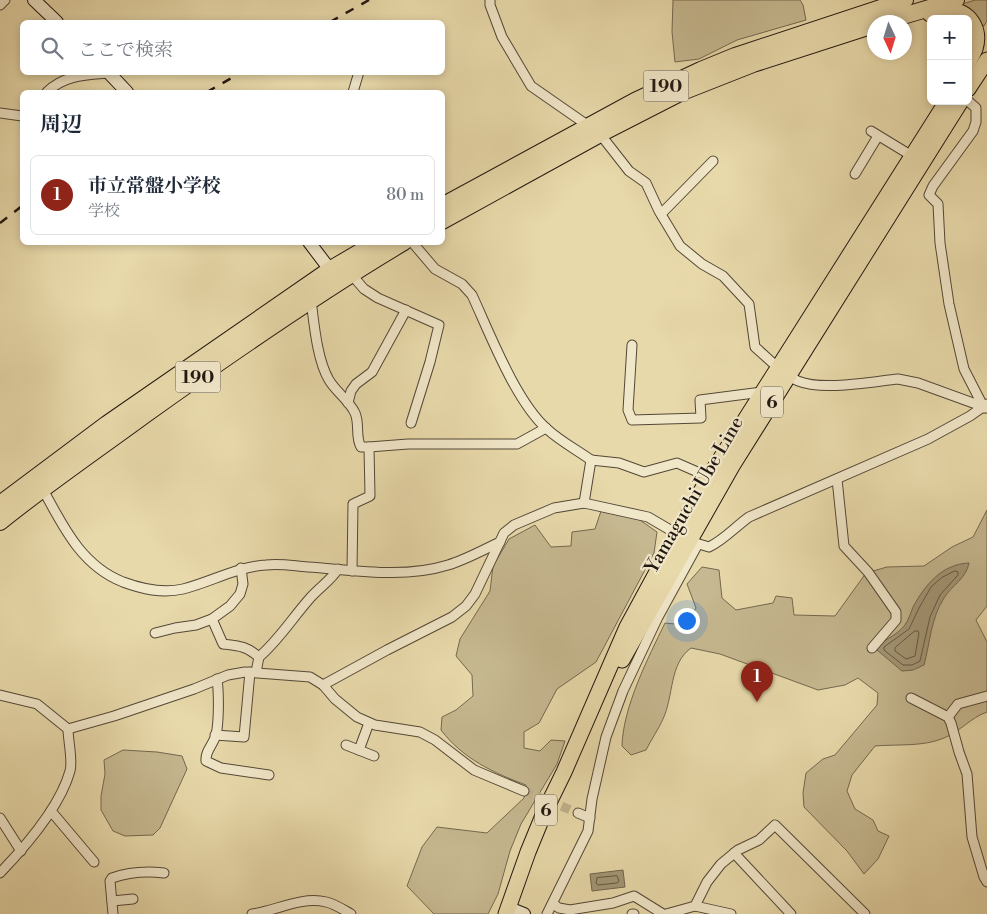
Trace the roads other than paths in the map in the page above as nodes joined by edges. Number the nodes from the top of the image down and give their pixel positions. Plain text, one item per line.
1 (5, 0) edge
2 (34, 0) edge
3 (490, 0) edge
4 (905, 0) edge
5 (956, 0) edge
6 (0, 5) edge
7 (906, 15) edge
8 (912, 19) edge
9 (55, 20) edge
10 (867, 28) edge
11 (987, 39) edge
12 (969, 60) edge
13 (987, 60) edge
14 (972, 62) edge
15 (87, 75) edge
16 (110, 75) edge
17 (358, 75) edge
18 (972, 83) edge
19 (50, 90) edge
20 (125, 90) edge
21 (354, 90) edge
22 (972, 104) edge
23 (944, 105) edge
24 (958, 105) edge
25 (0, 113) edge
26 (20, 116) edge
27 (594, 130) junction
28 (912, 156) junction
29 (713, 161) dead end
30 (855, 174) dead end
31 (445, 204) edge
32 (661, 214) junction
33 (445, 219) edge
34 (312, 245) edge
35 (374, 245) edge
36 (398, 245) edge
37 (415, 245) edge
38 (340, 275) junction
39 (311, 300) junction
40 (406, 310) junction
41 (632, 345) dead end
42 (784, 371) junction
43 (762, 392) junction
44 (348, 403) junction
45 (986, 407) edge
46 (411, 423) dead end
47 (546, 428) junction
48 (369, 447) junction
49 (591, 460) junction
50 (709, 477) junction
51 (837, 479) junction
52 (39, 482) junction
53 (584, 503) junction
54 (0, 504) edge
55 (0, 522) edge
56 (688, 540) junction
57 (500, 542) junction
58 (241, 568) junction
59 (338, 569) junction
60 (352, 571) junction
61 (212, 619) junction
62 (155, 633) dead end
63 (872, 648) dead end
64 (259, 657) junction
65 (253, 672) junction
66 (217, 680) junction
67 (322, 684) junction
68 (0, 695) edge
69 (987, 696) edge
70 (912, 698) dead end
71 (948, 717) junction
72 (369, 723) junction
73 (68, 729) junction
74 (216, 736) junction
75 (346, 745) dead end
76 (359, 750) junction
77 (374, 756) dead end
78 (269, 775) dead end
79 (524, 792) tunnel mouth
80 (51, 811) junction
81 (578, 813) tunnel mouth
82 (0, 818) edge
83 (590, 818) junction
84 (21, 851) junction
85 (734, 853) junction
86 (94, 862) dead end
87 (164, 872) dead end
88 (0, 873) edge
89 (987, 882) edge
90 (133, 900) dead end
91 (112, 901) junction
92 (553, 904) junction
93 (695, 906) junction
94 (507, 911) edge
95 (113, 914) edge
96 (252, 914) edge
97 (351, 914) edge
98 (524, 914) edge
99 (547, 914) edge
100 (665, 914) edge
101 (729, 914) edge
102 (791, 914) edge
103 (865, 914) edge

1 - 6 street
2 - 9 street
3 - 27 street
4 - 27 highway, 190
5 - 7 highway
8 - 12 main road
10 - 27 highway, 190
11 - 14 main road
13 - 18 main road
15 - 19 street
16 - 20 street
17 - 21 street
22 - 45 street
23 - 28 main road, Yamaguchi Ube Line / 6
24 - 42 main road, Yamaguchi Ube Line / 6
25 - 26 street
27 - 31 highway, 190
27 - 32 street
27 - 33 highway, 190
28 - 30 street
28 - 42 main road, Yamaguchi Ube Line / 6
29 - 32 street
32 - 42 street
34 - 38 street
35 - 38 highway, 190
36 - 38 highway, 190
37 - 47 street
38 - 39 highway, 190
38 - 40 street
38 - 52 highway, 190
39 - 44 street
39 - 52 highway, 190
40 - 44 street
40 - 46 street
41 - 43 street
42 - 43 main road, Yamaguchi Ube Line / 6
42 - 45 street
42 - 56 main road, Yamaguchi Ube Line / 6
43 - 50 main road, Yamaguchi Ube Line / 6
44 - 48 street
45 - 51 street
47 - 48 street
47 - 49 street
48 - 60 street
49 - 50 street
49 - 53 street
50 - 56 main road, Yamaguchi Ube Line / 6
51 - 56 street
51 - 63 street
52 - 54 highway, 190
52 - 55 highway, 190
52 - 58 street
53 - 56 street
53 - 57 street
56 - 83 street
56 - 94 main road, Yamaguchi Ube Line / 6
57 - 60 street
57 - 67 street
58 - 59 street
58 - 61 street
59 - 60 street
59 - 64 street
61 - 62 street
61 - 64 street
64 - 65 street
65 - 66 street
65 - 67 street
65 - 74 street
66 - 73 street
66 - 74 street
67 - 72 street
68 - 73 street
69 - 71 street
70 - 71 street
71 - 89 street
72 - 76 street
72 - 79 street
73 - 80 street
74 - 78 street
75 - 76 street
76 - 77 street
80 - 84 street
80 - 86 street
81 - 83 street
82 - 84 street
83 - 92 street
84 - 88 street
85 - 93 street
85 - 102 street
85 - 103 street
87 - 91 street
90 - 91 street
91 - 95 street
92 - 99 street
92 - 100 street
93 - 100 street
93 - 101 street
94 - 98 street
96 - 97 street

